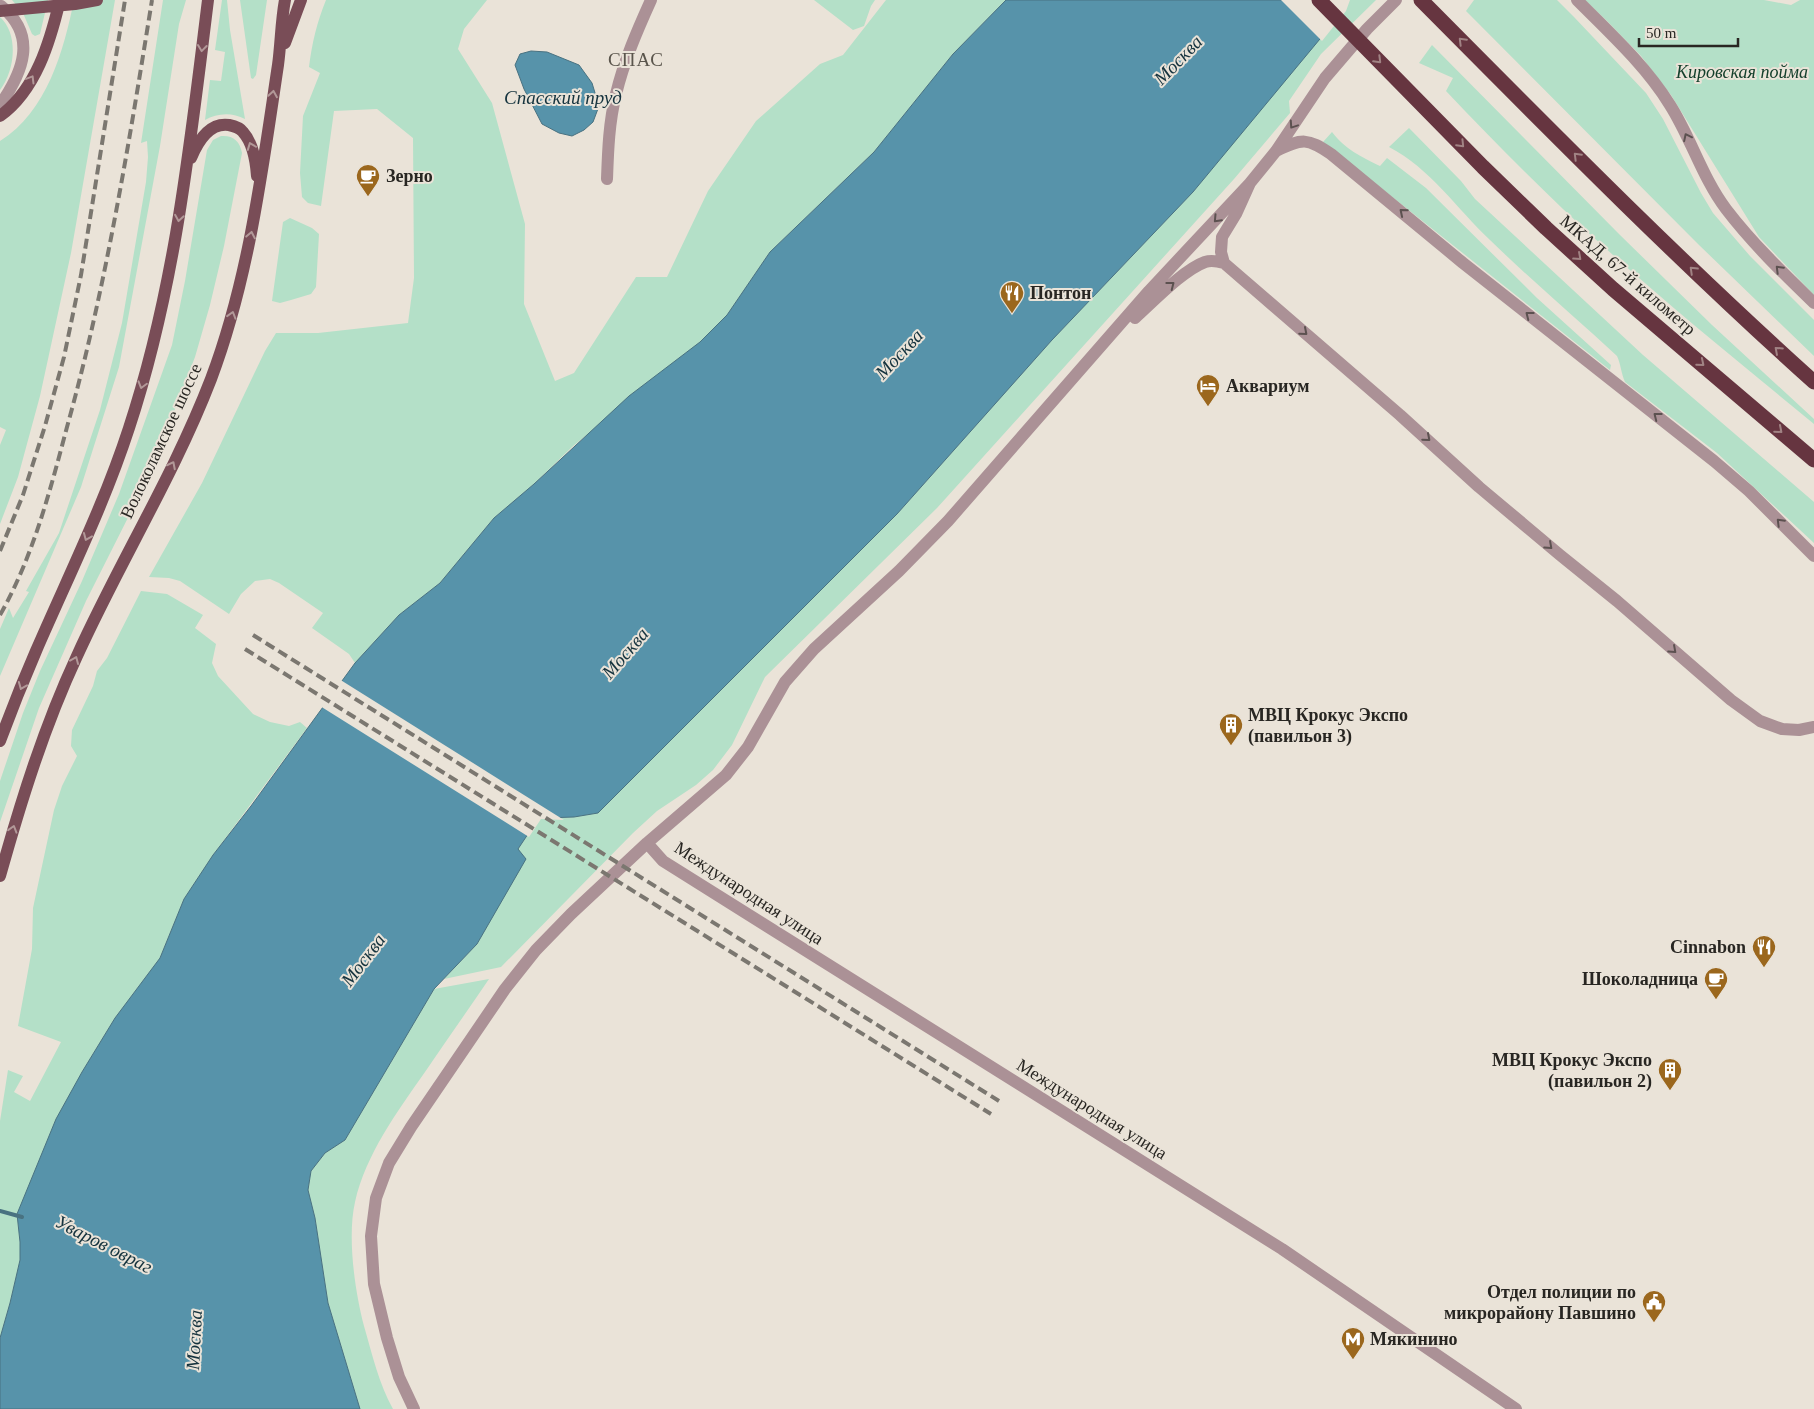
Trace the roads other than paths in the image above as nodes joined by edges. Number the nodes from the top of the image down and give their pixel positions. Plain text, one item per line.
1 (60, 0) edge
2 (97, 0) edge
3 (208, 0) edge
4 (284, 0) edge
5 (300, 0) edge
6 (651, 0) edge
7 (1319, 0) edge
8 (1396, 0) edge
9 (1421, 0) edge
10 (1576, 0) edge
11 (0, 5) edge
12 (0, 11) edge
13 (278, 64) junction
14 (0, 105) edge
15 (0, 116) edge
16 (1276, 151) junction
17 (186, 169) junction
18 (607, 179) dead end
19 (1250, 183) junction
20 (258, 194) junction
21 (1224, 263) junction
22 (1814, 303) edge
23 (1119, 326) junction
24 (1814, 382) edge
25 (1814, 460) edge
26 (1814, 556) edge
27 (1814, 727) edge
28 (0, 742) edge
29 (647, 843) junction
30 (0, 876) edge
31 (414, 1409) edge
32 (1516, 1409) edge

15 -> 1 main road
2 - 12 main road
3 -> 17 main road, Волоколамское шоссе
4 - 13 main road, Волоколамское шоссе
5 - 13 main road
6 - 18 street
7 -> 25 highway, МКАД, 67-й километр
8 -> 16 street
24 -> 9 highway
22 -> 10 street
11 - 14 street
20 -> 13 main road, Волоколамское шоссе
16 - 19 street
26 -> 16 street
20 -> 17 main road
17 -> 28 main road, Волоколамское шоссе
19 - 21 street
19 -> 23 street
30 -> 20 main road, Волоколамское шоссе
23 -> 21 street
21 -> 27 street
23 - 29 street
29 - 31 street
29 - 32 street, Международная улица

